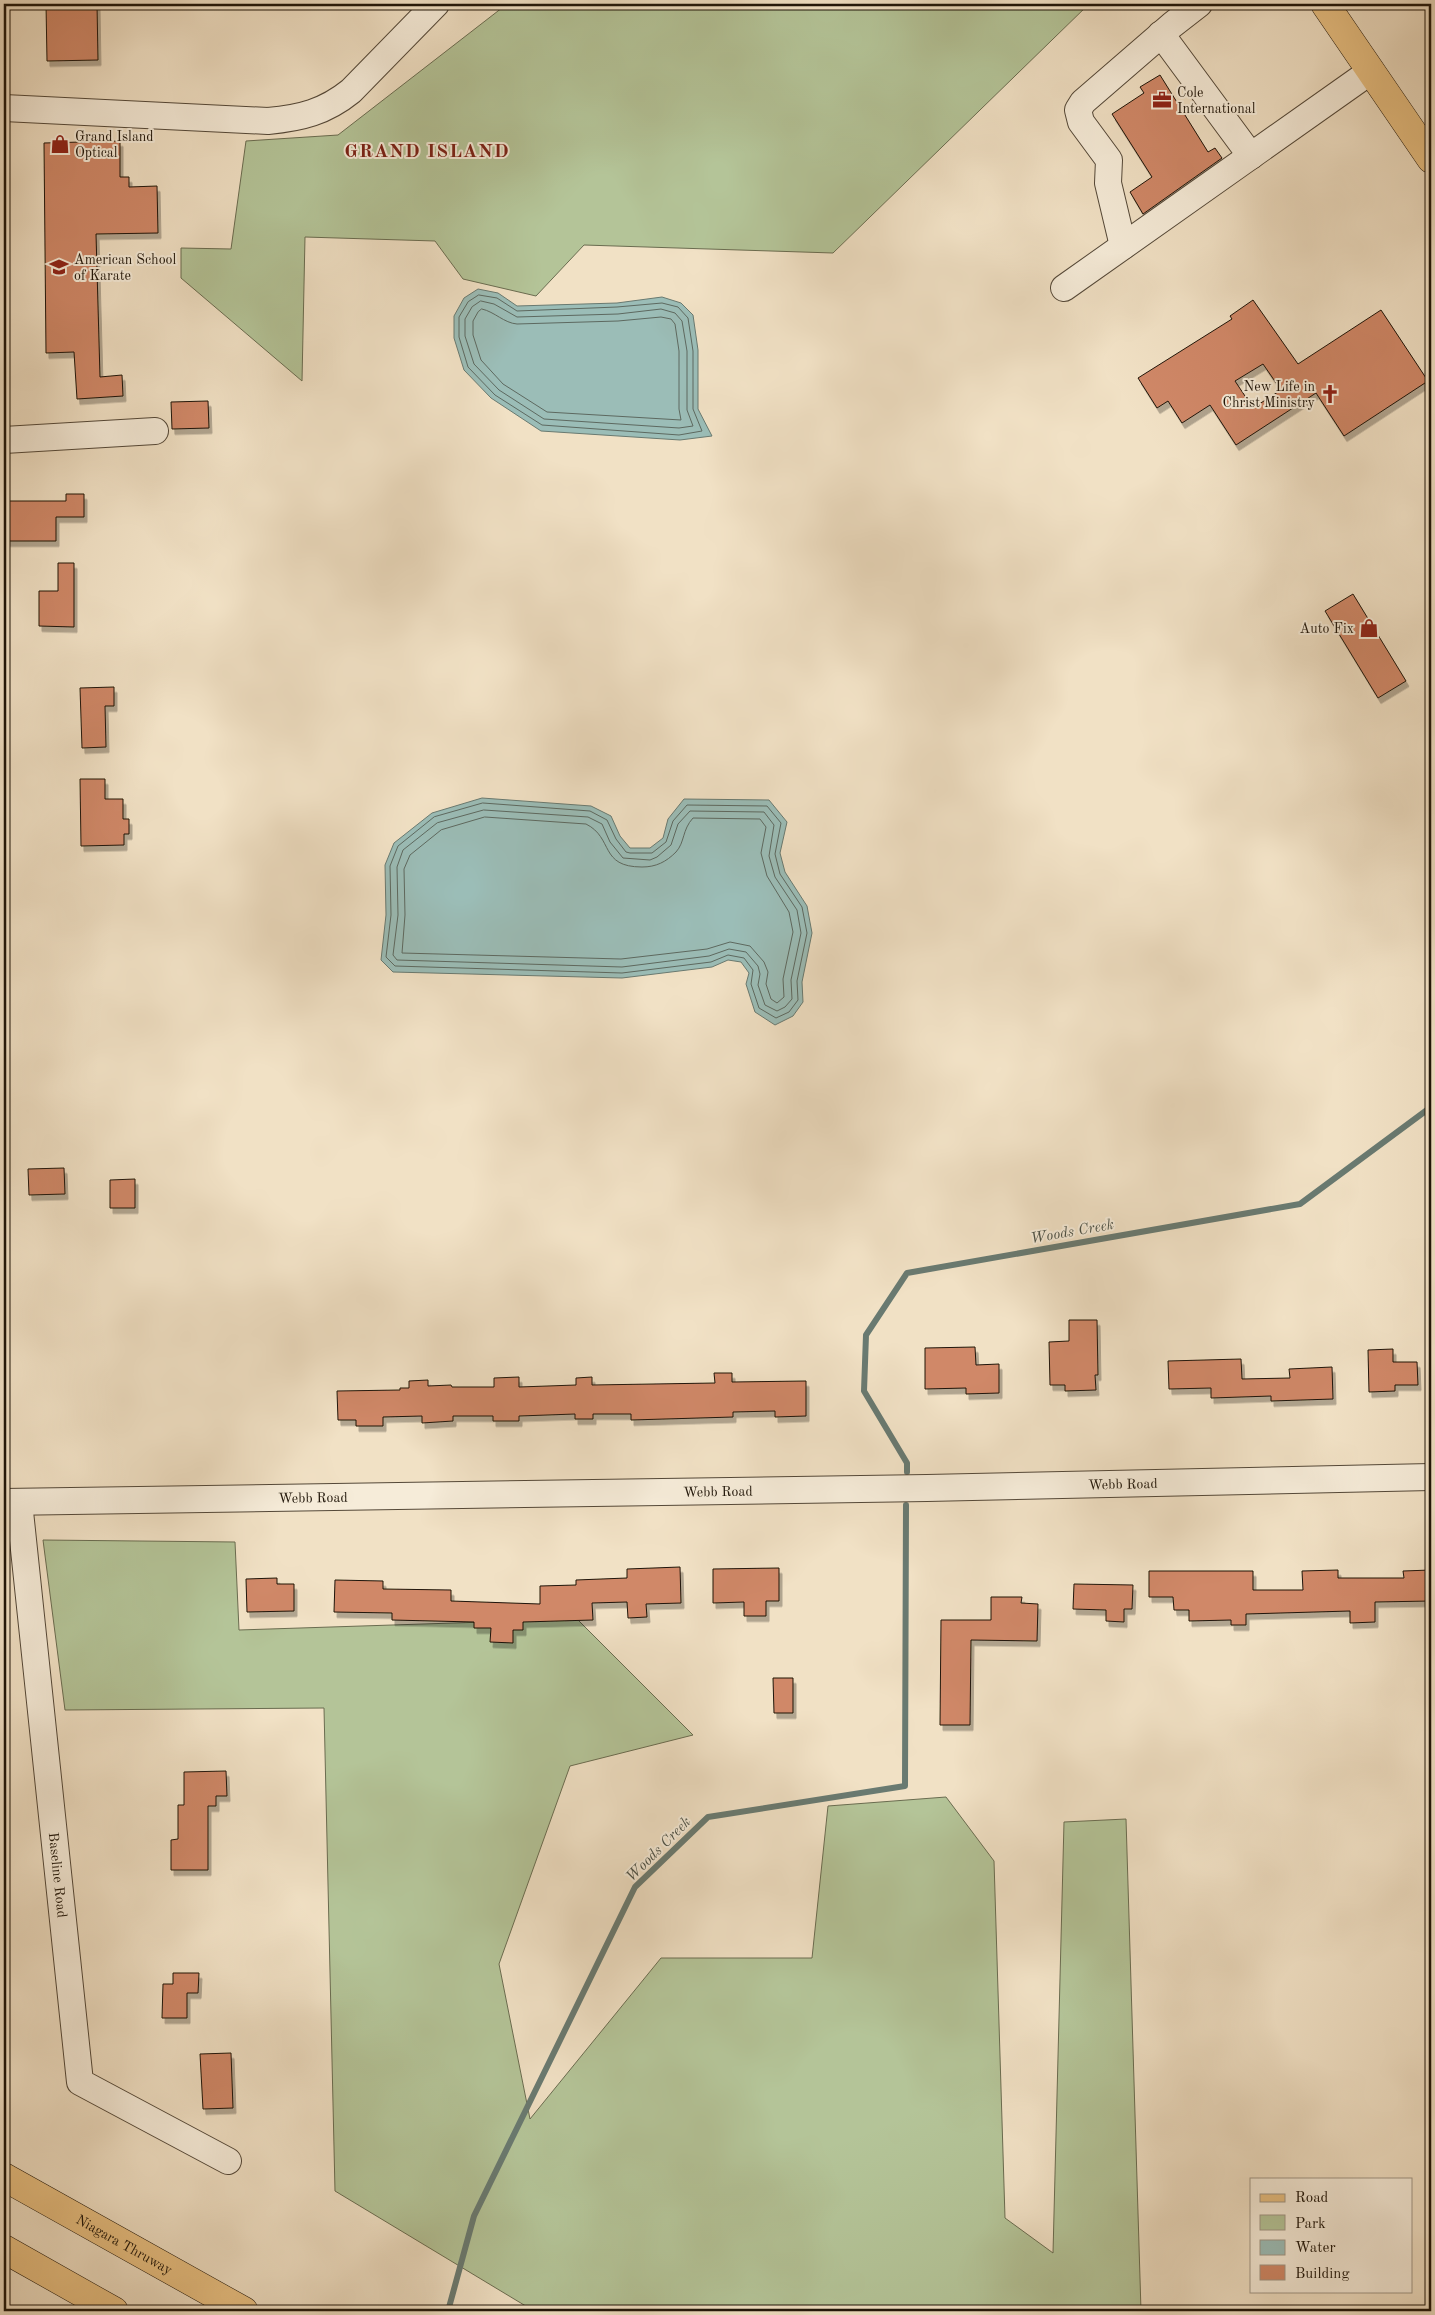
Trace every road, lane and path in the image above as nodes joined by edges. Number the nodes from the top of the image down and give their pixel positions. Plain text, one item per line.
1 (436, 4) edge
2 (1199, 4) edge
3 (1325, 4) edge
4 (1161, 34) junction
5 (1371, 71) junction
6 (4, 108) edge
7 (1251, 156) junction
8 (1431, 159) edge
9 (1123, 246) junction
10 (1064, 288) dead end
11 (155, 431) dead end
12 (4, 440) edge
13 (1431, 1477) edge
14 (12, 1502) edge
15 (228, 2161) dead end
16 (4, 2177) edge
17 (4, 2249) edge
18 (114, 2311) edge
19 (244, 2311) edge

1 - 6 street
2 - 4 street
3 - 5 main road
4 - 7 street
4 - 9 street
5 - 7 street
5 - 8 main road
7 - 9 street
9 - 10 street
11 - 12 street
13 - 14 street, Webb Road
14 - 15 street, Baseline Road
16 - 19 main road, Niagara Thruway
17 - 18 main road

